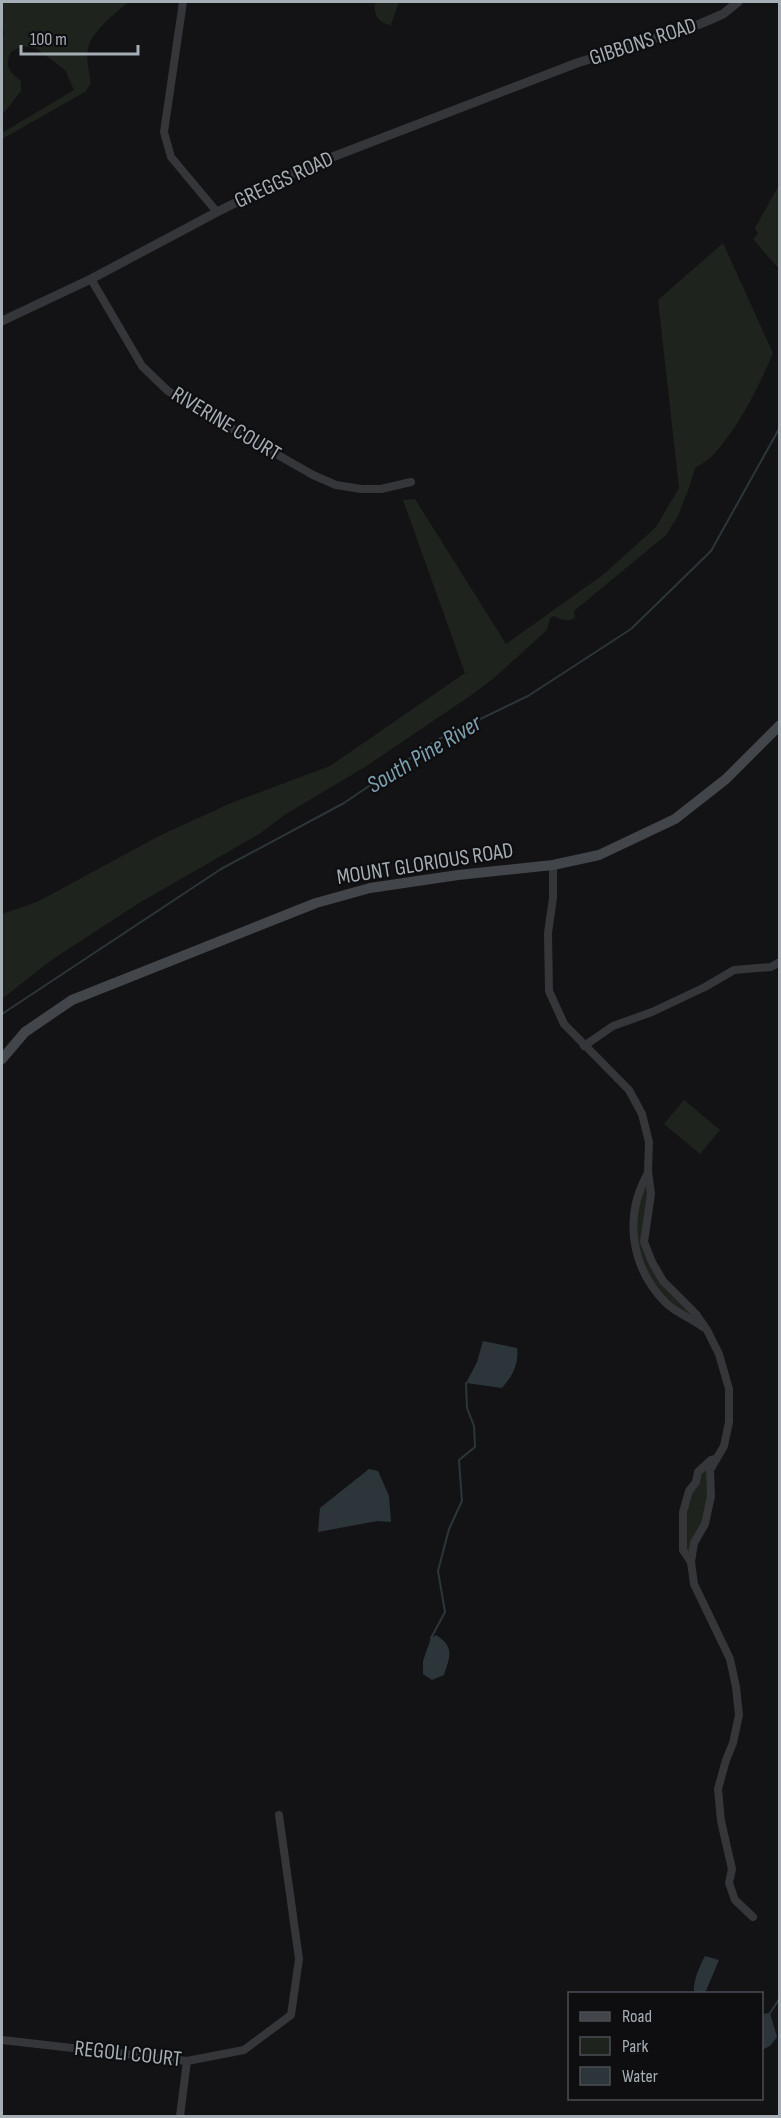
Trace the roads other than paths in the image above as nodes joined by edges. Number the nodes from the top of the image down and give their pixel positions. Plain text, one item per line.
1 (183, 2) edge
2 (738, 2) edge
3 (577, 63) joint
4 (217, 212) junction
5 (91, 279) junction
6 (2, 321) edge
7 (411, 482) dead end
8 (780, 725) edge
9 (553, 865) junction
10 (780, 962) edge
11 (584, 1046) junction
12 (2, 1059) edge
13 (648, 1171) junction
14 (657, 1271) junction
15 (646, 1276) junction
16 (706, 1330) junction
17 (717, 1458) junction
18 (691, 1562) junction
19 (279, 1815) dead end
20 (753, 1917) dead end
21 (2, 2040) edge
22 (187, 2061) junction
23 (180, 2116) edge

1 - 4 street
2 - 3 street, GIBBONS ROAD
3 - 4 street, GREGGS ROAD
4 - 5 street, GREGGS ROAD
5 - 6 street, GREGGS ROAD
5 - 7 street, RIVERINE COURT
8 - 9 main road, MOUNT GLORIOUS ROAD
9 - 11 street
9 - 12 main road, MOUNT GLORIOUS ROAD
10 - 11 street
11 - 13 street
13 - 14 street
13 - 15 street
14 - 15 street
14 - 16 street
15 - 16 street
16 - 17 street
17 - 18 street
17 - 18 street
18 - 20 street
19 - 22 street, REGOLI COURT
21 - 22 street, REGOLI COURT
22 - 23 street

